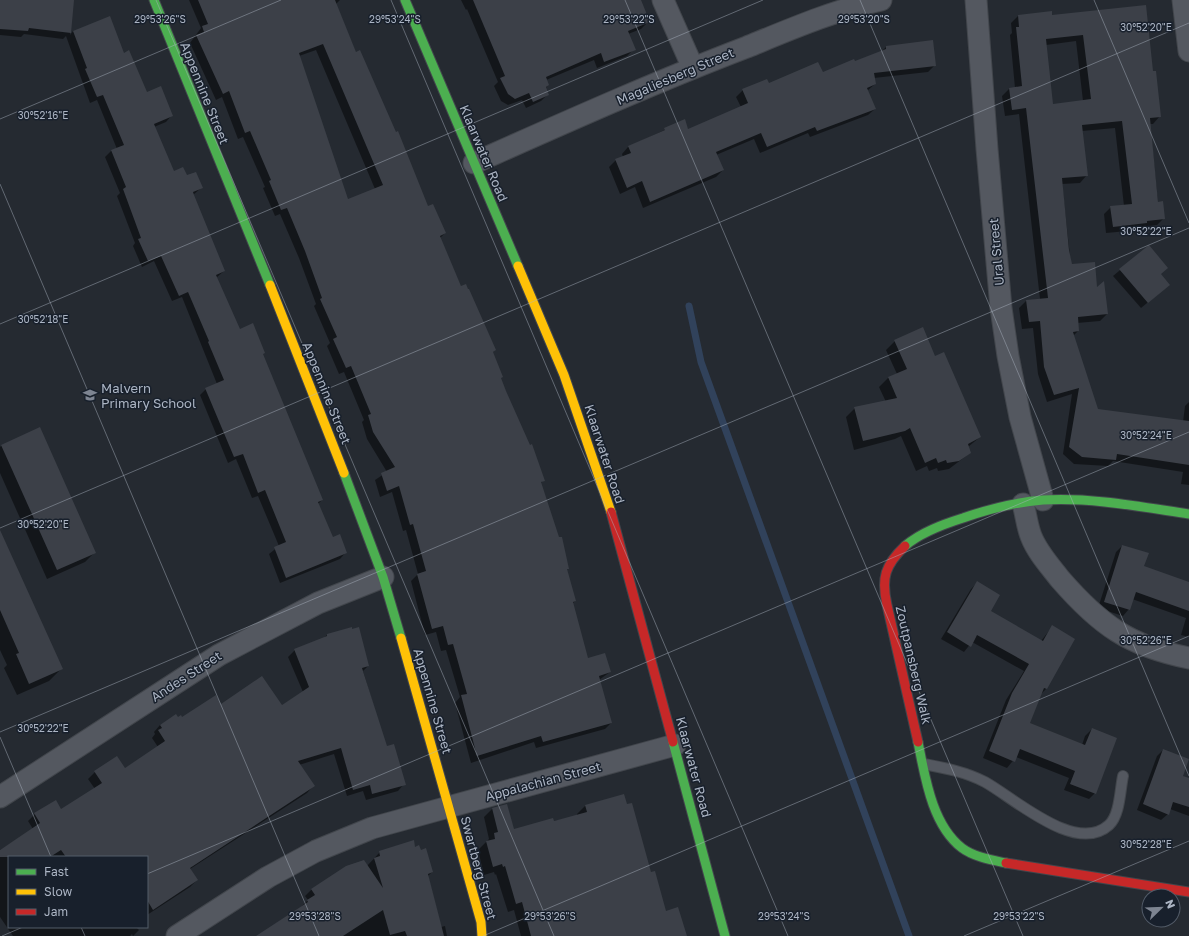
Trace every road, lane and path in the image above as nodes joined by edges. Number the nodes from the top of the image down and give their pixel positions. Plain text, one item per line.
1 (154, 0) edge
2 (405, 0) edge
3 (663, 0) edge
4 (976, 0) edge
5 (1183, 0) edge
6 (870, 1) edge
7 (1189, 51) edge
8 (693, 68) junction
9 (474, 163) junction
10 (1033, 502) junction
11 (1189, 514) edge
12 (384, 577) junction
13 (1189, 658) edge
14 (675, 745) junction
15 (924, 764) junction
16 (1123, 776) dead end
17 (0, 797) edge
18 (449, 806) junction
19 (1189, 892) edge
20 (176, 936) edge
21 (482, 936) edge
22 (725, 936) edge

1 - 12 street, Appennine Street
2 - 9 street, Klaarwater Road
3 - 8 street
4 - 10 street, Ural Street
5 - 7 street
6 - 8 street, Magaliesberg Street
8 - 9 street, Magaliesberg Street
9 - 14 street, Klaarwater Road
10 - 11 street, Zoutpansberg Walk
10 - 13 street, Ural Street
10 - 15 street, Zoutpansberg Walk
12 - 17 street, Andes Street
12 - 18 street, Appennine Street
14 - 18 street, Appalachian Street
14 - 22 street, Klaarwater Road
15 - 16 lane
15 - 19 street, Zoutpansberg Walk
18 - 20 street, Appalachian Street
18 - 21 street, Swartberg Street

